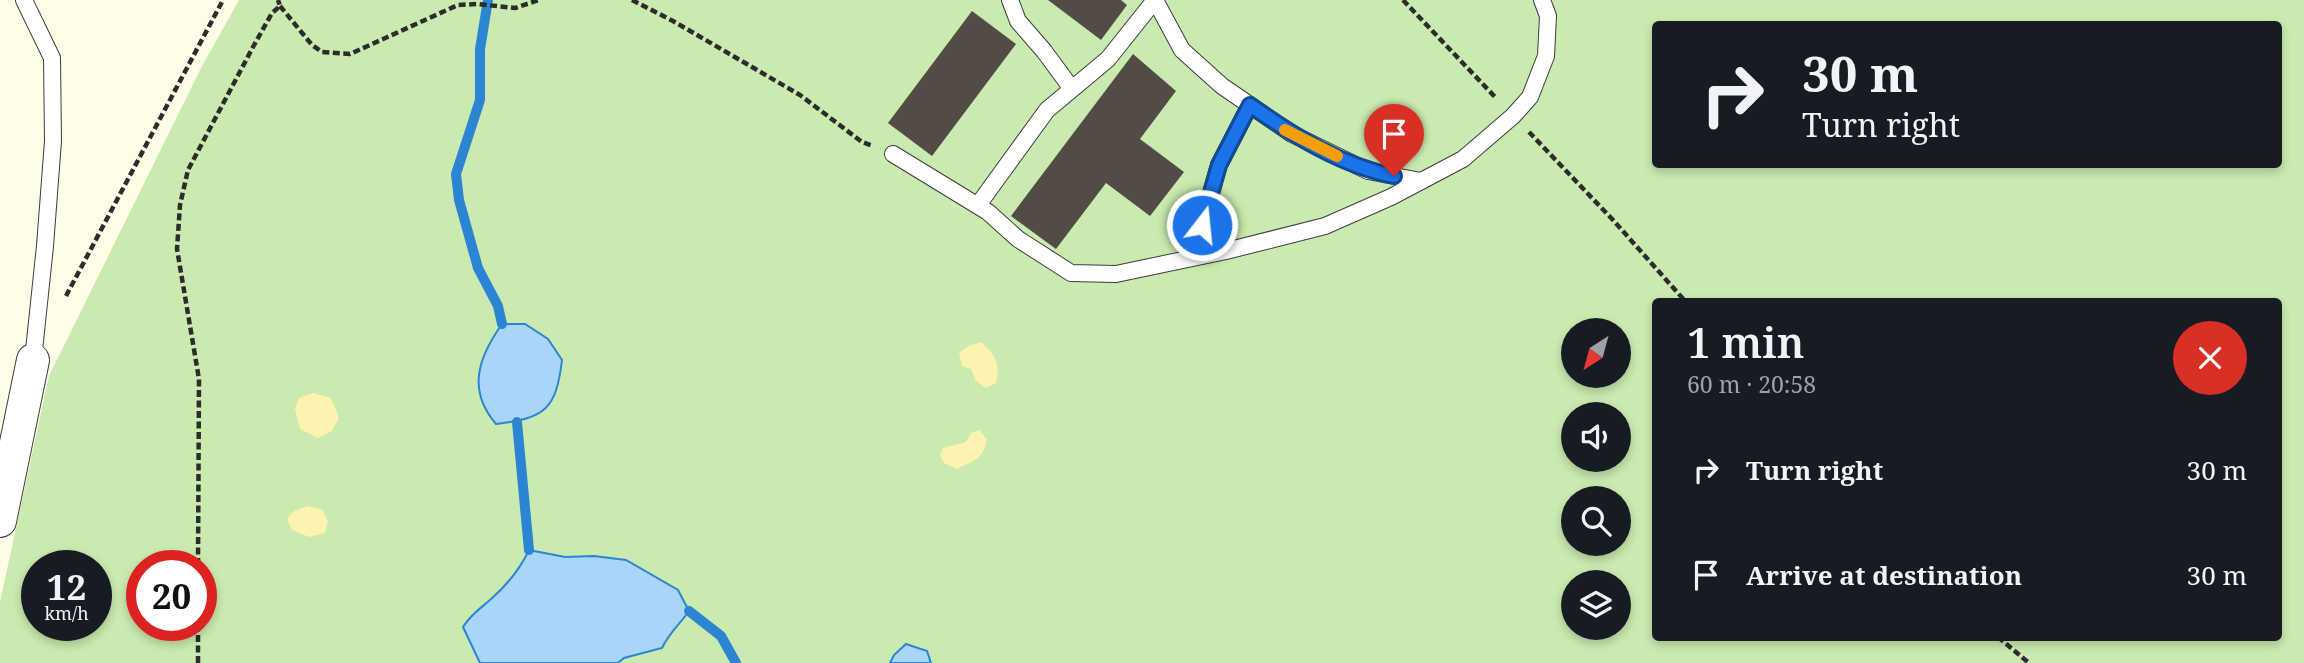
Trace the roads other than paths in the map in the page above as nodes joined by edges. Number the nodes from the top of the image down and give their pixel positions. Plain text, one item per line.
1 (24, 0) edge
2 (1010, 0) edge
3 (1542, 0) edge
4 (1072, 89) junction
5 (1250, 105) junction
6 (893, 154) road end
7 (1421, 181) junction
8 (978, 205) junction
9 (1197, 257) junction
10 (33, 360) joint
11 (0, 521) edge

1 - 10 lane
2 - 4 lane
3 - 7 lane
4 - 5 lane
4 - 8 lane
5 - 7 lane
5 - 9 lane
6 - 8 lane
7 - 9 lane
8 - 9 lane
10 - 11 street

